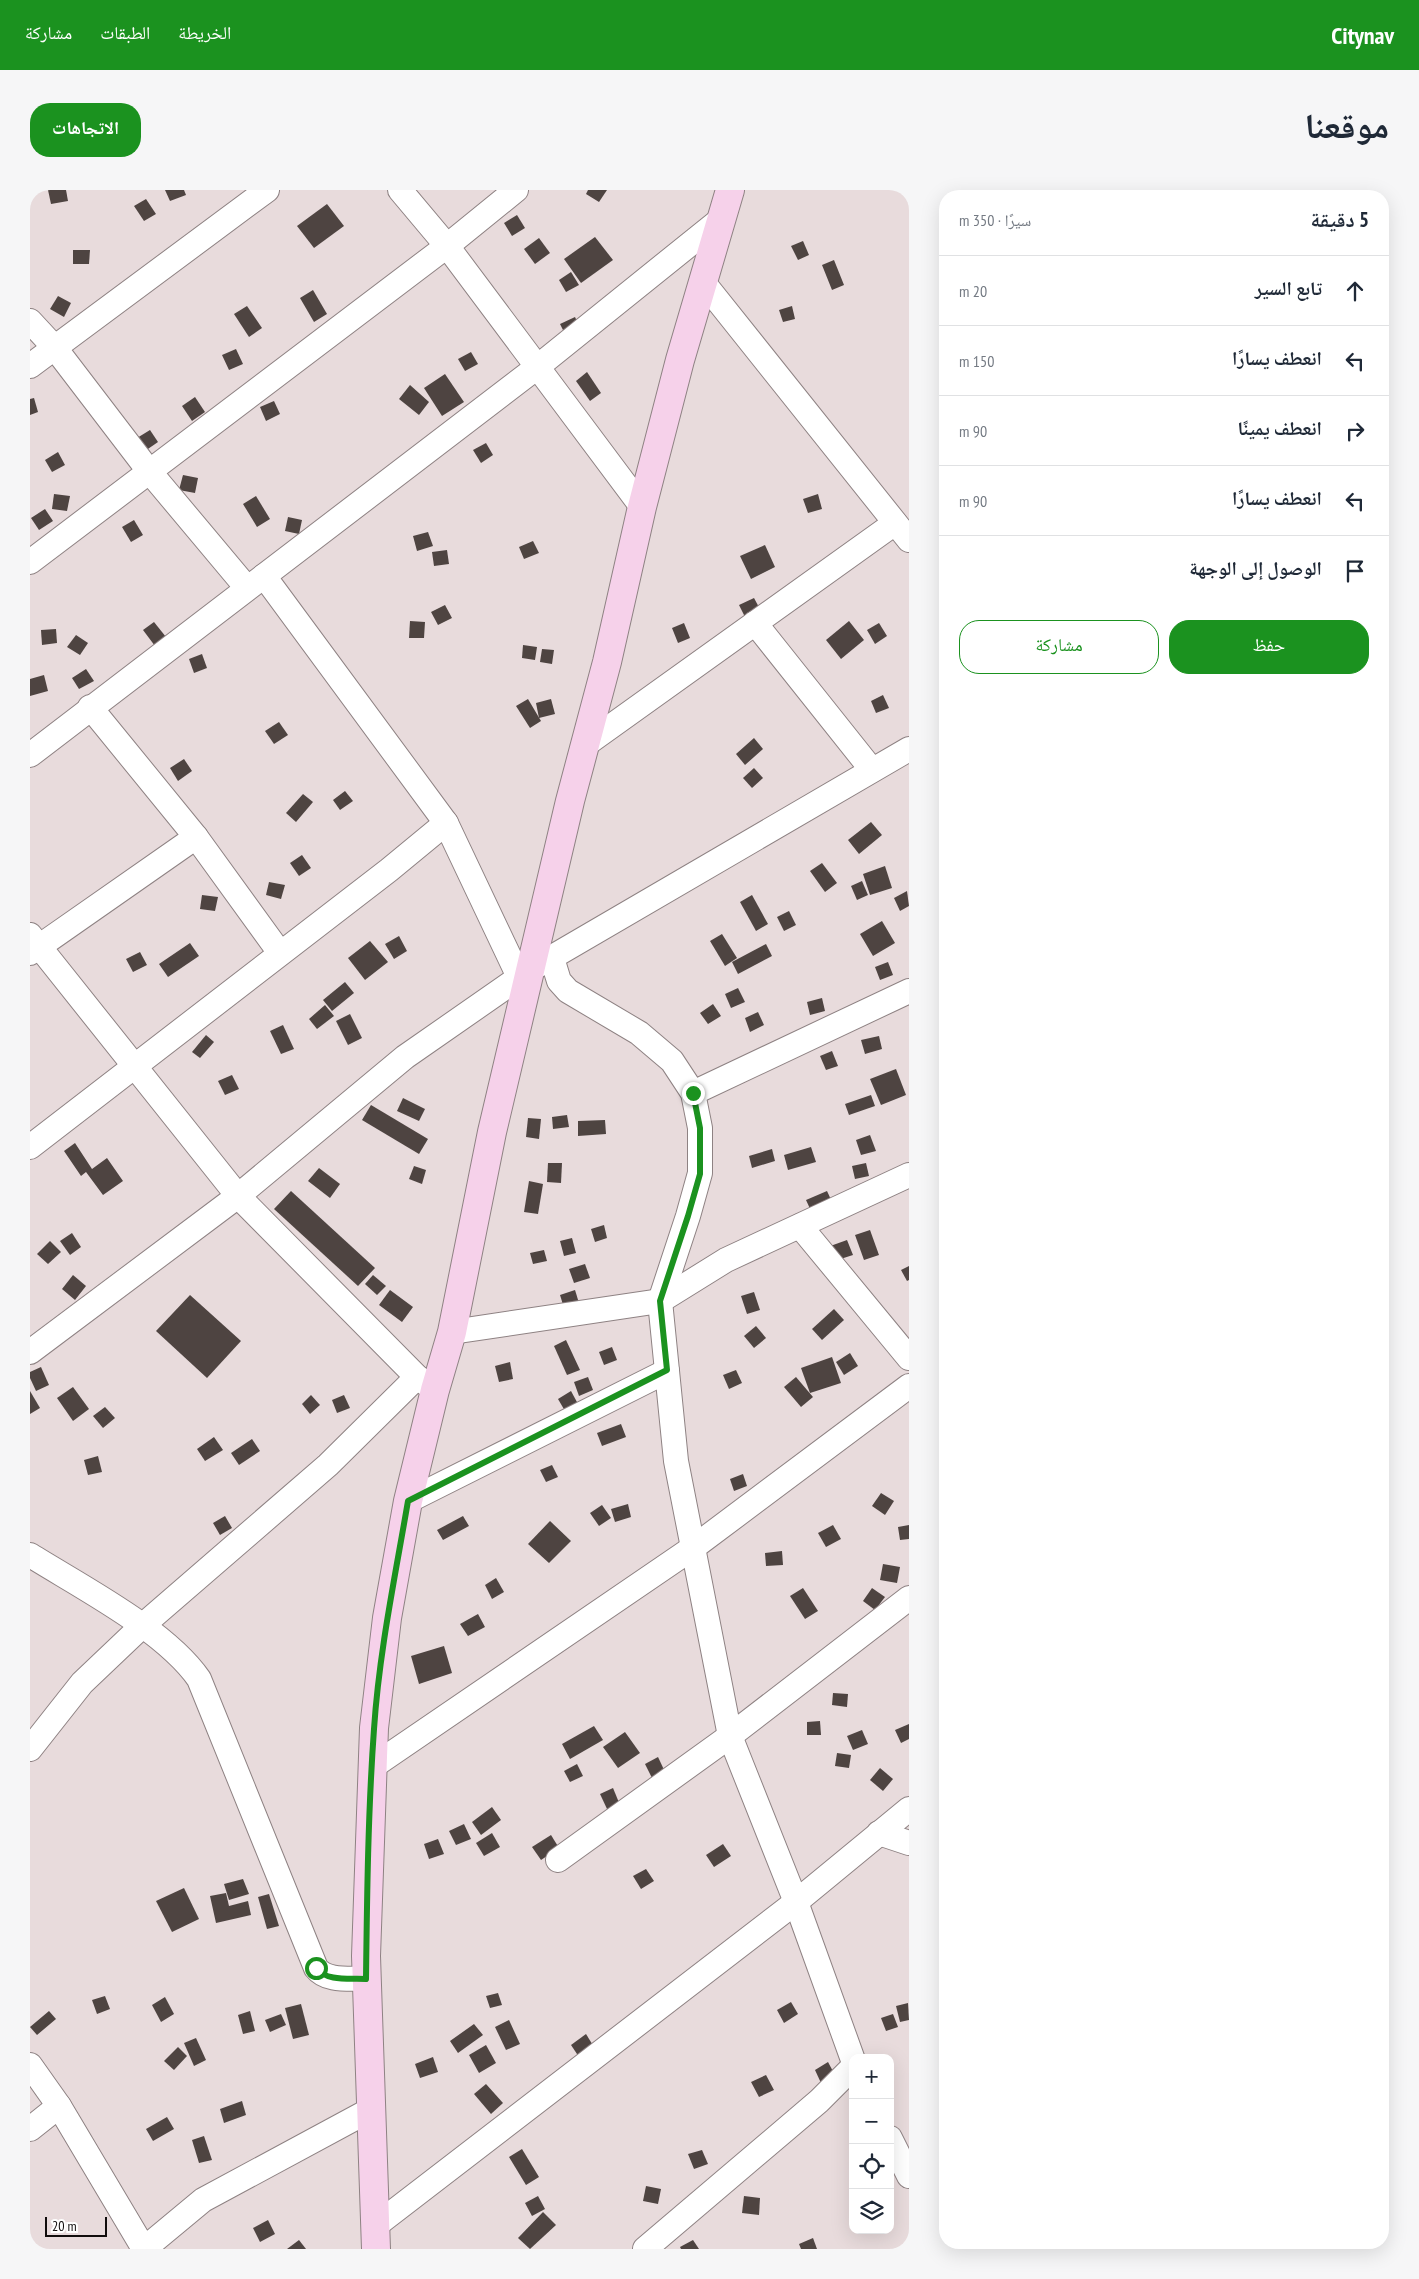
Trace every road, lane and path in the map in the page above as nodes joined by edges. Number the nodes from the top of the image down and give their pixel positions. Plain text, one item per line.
1 (267, 190) edge
2 (400, 190) edge
3 (516, 190) edge
4 (730, 190) edge
5 (721, 219) junction
6 (448, 246) junction
7 (703, 282) junction
8 (30, 321) edge
9 (55, 348) junction
10 (30, 366) edge
11 (536, 368) junction
12 (149, 472) junction
13 (642, 507) junction
14 (902, 532) edge
15 (30, 562) edge
16 (256, 582) junction
17 (755, 623) junction
18 (90, 707) junction
19 (585, 744) junction
20 (909, 749) edge
21 (30, 754) edge
22 (872, 770) junction
23 (446, 823) junction
24 (196, 837) junction
25 (33, 945) edge
26 (280, 953) junction
27 (534, 968) junction
28 (909, 991) edge
29 (135, 1067) junction
30 (693, 1093) junction
31 (30, 1147) edge
32 (909, 1175) edge
33 (238, 1196) junction
34 (800, 1226) junction
35 (660, 1301) junction
36 (452, 1332) junction
37 (30, 1352) edge
38 (909, 1358) edge
39 (667, 1370) junction
40 (426, 1384) junction
41 (909, 1386) edge
42 (408, 1501) junction
43 (694, 1547) junction
44 (30, 1555) edge
45 (909, 1598) edge
46 (142, 1626) junction
47 (730, 1736) junction
48 (30, 1749) edge
49 (372, 1767) junction
50 (909, 1809) edge
51 (879, 1834) junction
52 (909, 1843) edge
53 (558, 1860) dead end
54 (796, 1902) junction
55 (366, 1979) junction
56 (851, 2054) edge
57 (30, 2065) edge
58 (849, 2071) edge
59 (59, 2106) junction
60 (370, 2110) junction
61 (30, 2129) edge
62 (893, 2144) edge
63 (909, 2176) edge
64 (375, 2238) edge
65 (144, 2249) edge
66 (645, 2249) edge

1 - 9 street
2 - 6 street
3 - 6 street
4 - 5 main road
5 - 7 main road
5 - 11 street
6 - 11 street
6 - 12 street
7 - 13 main road
7 - 14 street
8 - 9 street
9 - 10 street
9 - 12 street
11 - 13 street
11 - 16 street
12 - 15 street
12 - 16 street
13 - 19 main road
14 - 17 street
16 - 18 street
16 - 23 street
17 - 19 street
17 - 22 street
18 - 21 street
18 - 24 street
19 - 27 main road
20 - 22 street
22 - 27 street
23 - 26 street
23 - 27 street
24 - 25 street
24 - 26 street
25 - 29 street
26 - 29 street
27 - 30 street
27 - 33 street
27 - 36 main road
28 - 30 street
29 - 31 street
29 - 33 street
30 - 35 street
32 - 34 street
33 - 37 street
33 - 40 street
34 - 35 street
34 - 38 street
35 - 36 street
35 - 39 street
36 - 40 main road
39 - 42 street
39 - 43 street
40 - 42 main road
40 - 46 street
41 - 43 street
42 - 49 main road
43 - 47 street
43 - 49 street
44 - 46 street
45 - 47 street
46 - 48 street
46 - 55 street
47 - 53 street
47 - 54 street
49 - 55 main road
50 - 51 street
51 - 52 street
51 - 54 street
54 - 56 street
54 - 64 street
55 - 60 main road
57 - 59 street
58 - 66 street
59 - 61 street
59 - 65 street
60 - 64 main road
60 - 65 street
62 - 63 street

